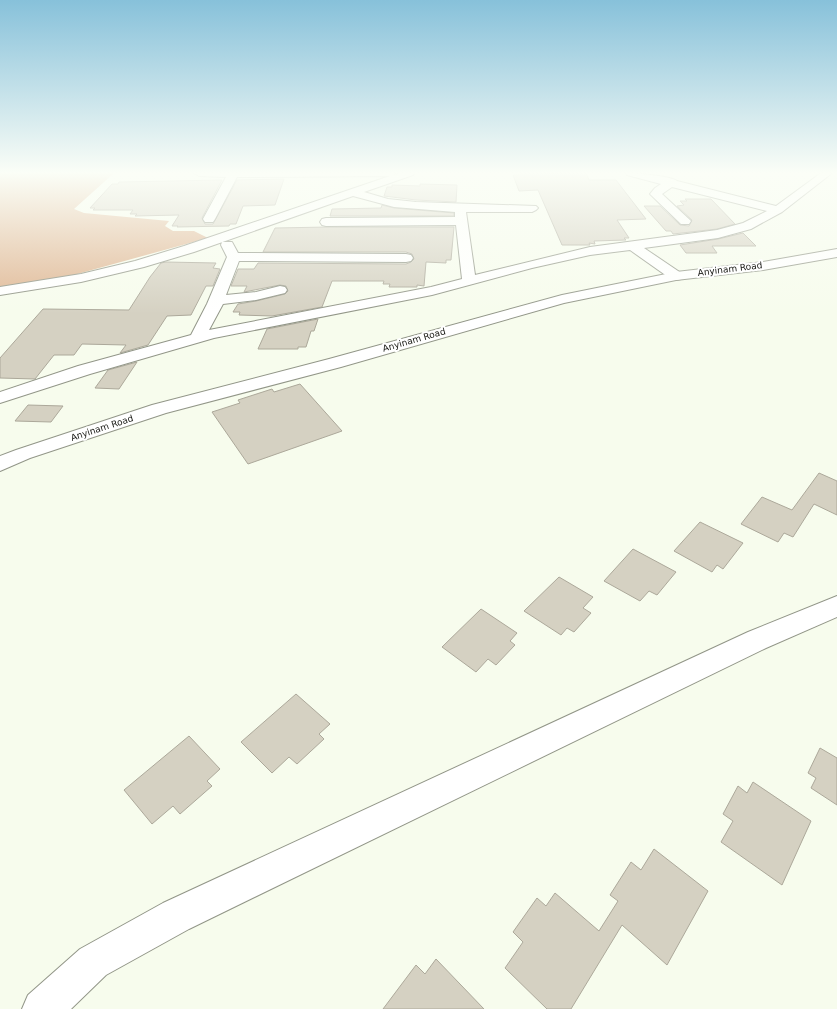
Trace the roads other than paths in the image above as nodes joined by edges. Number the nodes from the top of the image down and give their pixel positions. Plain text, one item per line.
1 (271, 220) edge
2 (758, 220) edge
3 (462, 221) joint
4 (326, 222) dead end
5 (223, 237) junction
6 (632, 245) junction
7 (837, 253) edge
8 (234, 257) junction
9 (406, 258) dead end
10 (676, 276) junction
11 (469, 281) junction
12 (280, 290) dead end
13 (0, 291) edge
14 (216, 300) junction
15 (198, 338) junction
16 (0, 398) edge
17 (0, 464) edge
18 (837, 606) edge
19 (42, 1009) edge

1 - 5 street
2 - 6 street
3 - 4 street
3 - 11 street
5 - 8 street
5 - 13 street
6 - 10 street
6 - 11 street
7 - 10 street, Anyinam Road
8 - 9 street
8 - 14 street
10 - 17 street, Anyinam Road
11 - 15 street
12 - 14 street
14 - 15 street
15 - 16 street
18 - 19 street

